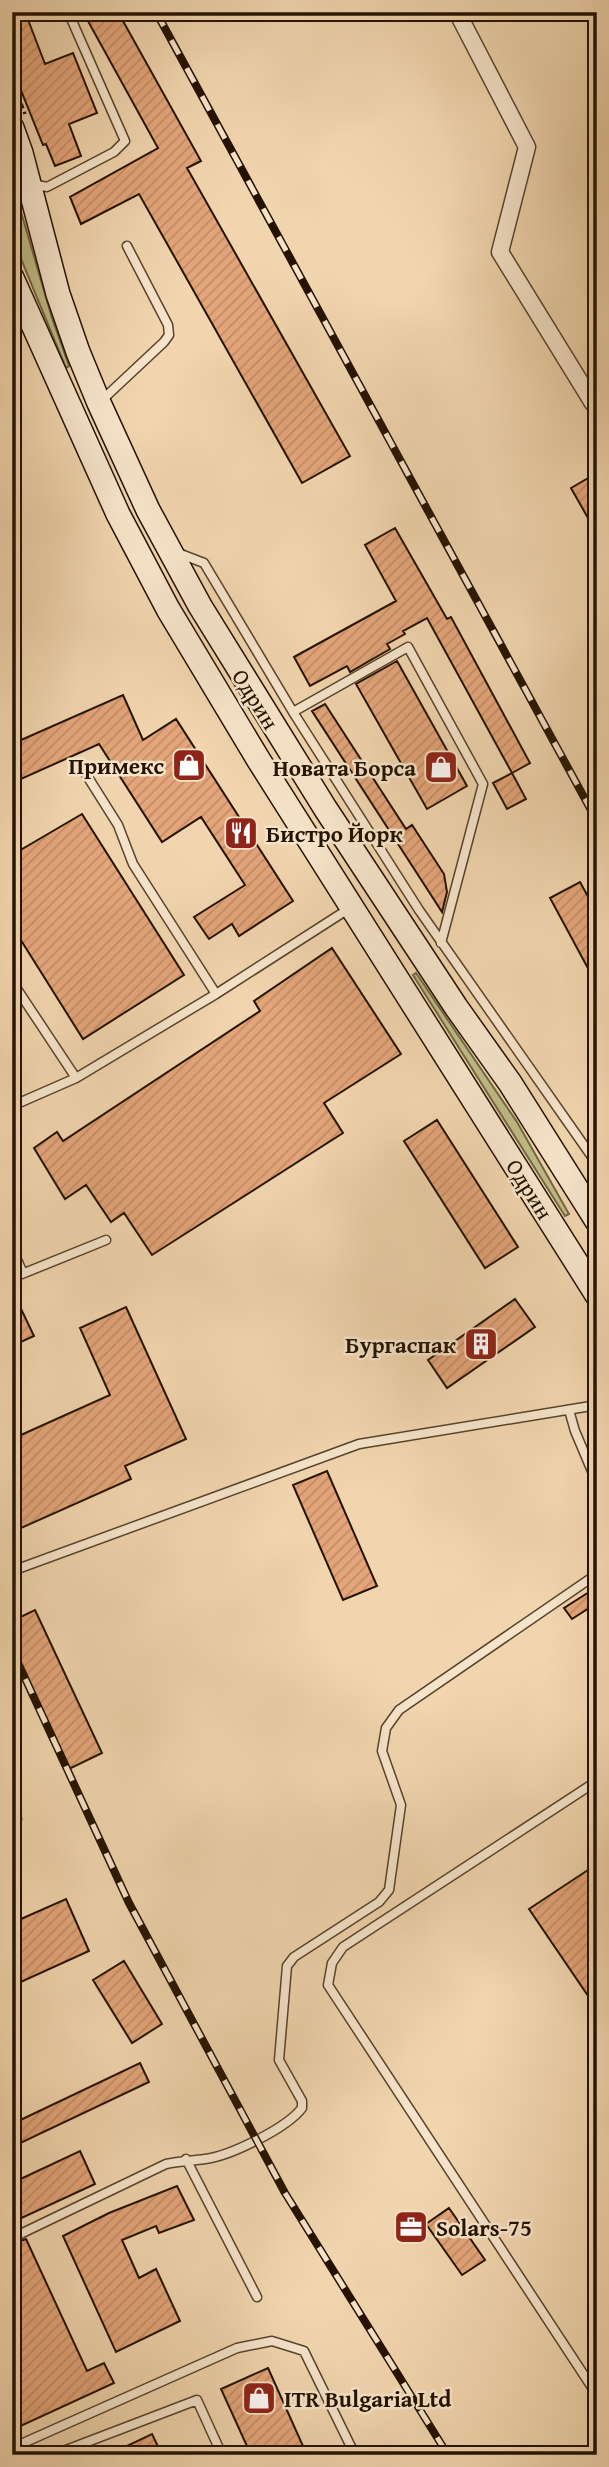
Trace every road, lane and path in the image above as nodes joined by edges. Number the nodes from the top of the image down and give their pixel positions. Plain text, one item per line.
1 (66, 12) edge
2 (457, 12) edge
3 (12, 80) edge
4 (21, 127) edge
5 (21, 176) edge
6 (127, 246) dead end
7 (12, 278) edge
8 (99, 403) junction
9 (593, 403) dead end
10 (170, 549) junction
11 (293, 712) junction
12 (84, 771) dead end
13 (353, 907) junction
14 (442, 943) junction
15 (12, 985) edge
16 (216, 994) junction
17 (456, 1007) junction
18 (76, 1078) junction
19 (12, 1106) edge
20 (597, 1164) edge
21 (597, 1221) edge
22 (106, 1240) dead end
23 (12, 1249) edge
24 (23, 1273) junction
25 (12, 1278) edge
26 (597, 1294) edge
27 (597, 1405) edge
28 (569, 1410) junction
29 (597, 1483) edge
30 (12, 1571) edge
31 (597, 1574) edge
32 (597, 1781) edge
33 (186, 2159) junction
34 (12, 2238) edge
35 (257, 2297) dead end
36 (597, 2395) edge
37 (12, 2448) edge
38 (53, 2455) edge
39 (222, 2455) edge
40 (355, 2455) edge

1 - 5 lane
2 - 9 street
3 - 4 path
4 - 5 main road, Одрин
5 - 8 main road, Одрин
6 - 8 lane
7 - 13 main road, Одрин
8 - 10 main road, Одрин
10 - 11 lane
10 - 17 main road, Одрин
11 - 14 lane
11 - 14 lane
12 - 16 lane
13 - 16 lane
13 - 17 main road
13 - 26 main road, Одрин
14 - 20 lane
15 - 18 lane
16 - 18 lane
17 - 21 main road, Одрин
18 - 19 lane
22 - 24 lane
23 - 24 lane
24 - 25 lane
27 - 28 lane
28 - 29 lane
28 - 30 lane
31 - 33 lane
32 - 36 lane
33 - 34 lane
33 - 35 lane
37 - 40 lane
38 - 39 lane

